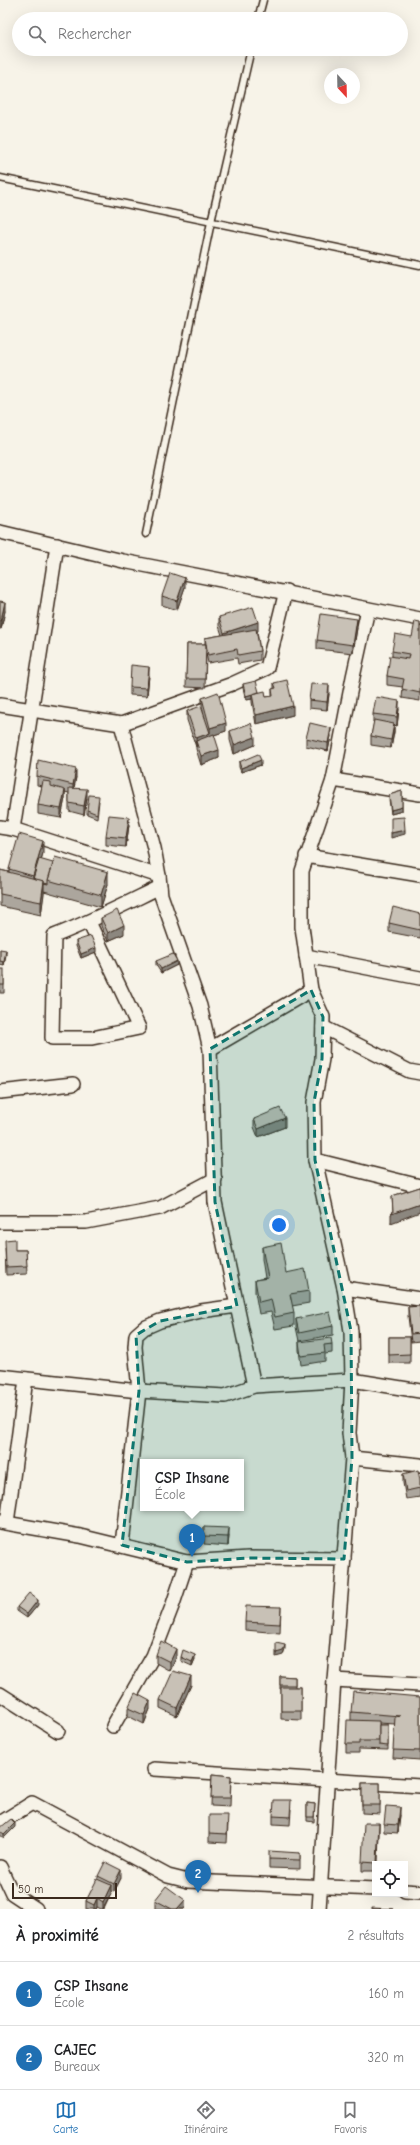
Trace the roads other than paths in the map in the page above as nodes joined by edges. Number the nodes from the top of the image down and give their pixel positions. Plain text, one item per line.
1 (263, 0) edge
2 (260, 12) edge
3 (249, 56) edge
4 (0, 178) edge
5 (211, 222) junction
6 (420, 265) edge
7 (0, 532) edge
8 (146, 534) dead end
9 (57, 545) junction
10 (286, 591) junction
11 (368, 609) junction
12 (420, 618) edge
13 (0, 705) edge
14 (31, 710) junction
15 (121, 724) junction
16 (334, 780) junction
17 (420, 794) edge
18 (0, 827) edge
19 (13, 829) junction
20 (306, 856) junction
21 (420, 875) edge
22 (160, 882) junction
23 (89, 922) junction
24 (306, 956) junction
25 (420, 978) edge
26 (311, 990) junction
27 (323, 1027) junction
28 (210, 1049) junction
29 (420, 1073) edge
30 (73, 1084) dead end
31 (0, 1092) edge
32 (315, 1160) junction
33 (214, 1179) junction
34 (420, 1186) edge
35 (0, 1222) edge
36 (344, 1288) junction
37 (420, 1299) edge
38 (237, 1306) junction
39 (0, 1376) edge
40 (26, 1379) junction
41 (352, 1380) junction
42 (254, 1386) junction
43 (139, 1391) junction
44 (420, 1391) edge
45 (352, 1458) junction
46 (420, 1465) edge
47 (4, 1523) edge
48 (122, 1545) junction
49 (344, 1559) junction
50 (187, 1562) junction
51 (334, 1680) junction
52 (420, 1684) edge
53 (0, 1694) edge
54 (112, 1726) dead end
55 (58, 1731) dead end
56 (154, 1769) dead end
57 (327, 1781) junction
58 (420, 1786) edge
59 (0, 1822) edge
60 (0, 1867) edge
61 (320, 1886) junction
62 (372, 1889) edge
63 (408, 1891) edge
64 (420, 1892) edge
65 (36, 1909) edge
66 (318, 1909) edge

1 - 2 lane
3 - 5 lane
4 - 5 lane
5 - 6 lane
5 - 8 lane
7 - 9 street
9 - 10 street
9 - 14 street
10 - 11 street
10 - 15 street
11 - 12 street
11 - 16 street
13 - 14 street
14 - 15 street
14 - 19 street
15 - 22 street
16 - 17 street
16 - 20 street
18 - 19 street
19 - 22 street
20 - 21 street
20 - 24 street
22 - 23 street
22 - 28 street
23 - 23 street
24 - 25 street
24 - 26 street
26 - 27 street
26 - 28 street
27 - 29 street
27 - 32 street
28 - 33 street
30 - 31 street
32 - 34 street
32 - 36 street
33 - 35 street
33 - 38 street
36 - 37 street
36 - 41 street
38 - 42 street
38 - 43 street
39 - 40 street
40 - 43 street
40 - 47 street
41 - 42 street
41 - 44 street
41 - 45 street
42 - 43 street
43 - 48 street
45 - 46 street
45 - 49 street
47 - 48 street
48 - 50 street
49 - 50 street
49 - 51 street
50 - 54 street
51 - 52 street
51 - 57 street
53 - 55 street
56 - 57 street
57 - 58 street
57 - 61 street
59 - 61 street
60 - 65 street
61 - 62 street
61 - 66 street
63 - 64 street

